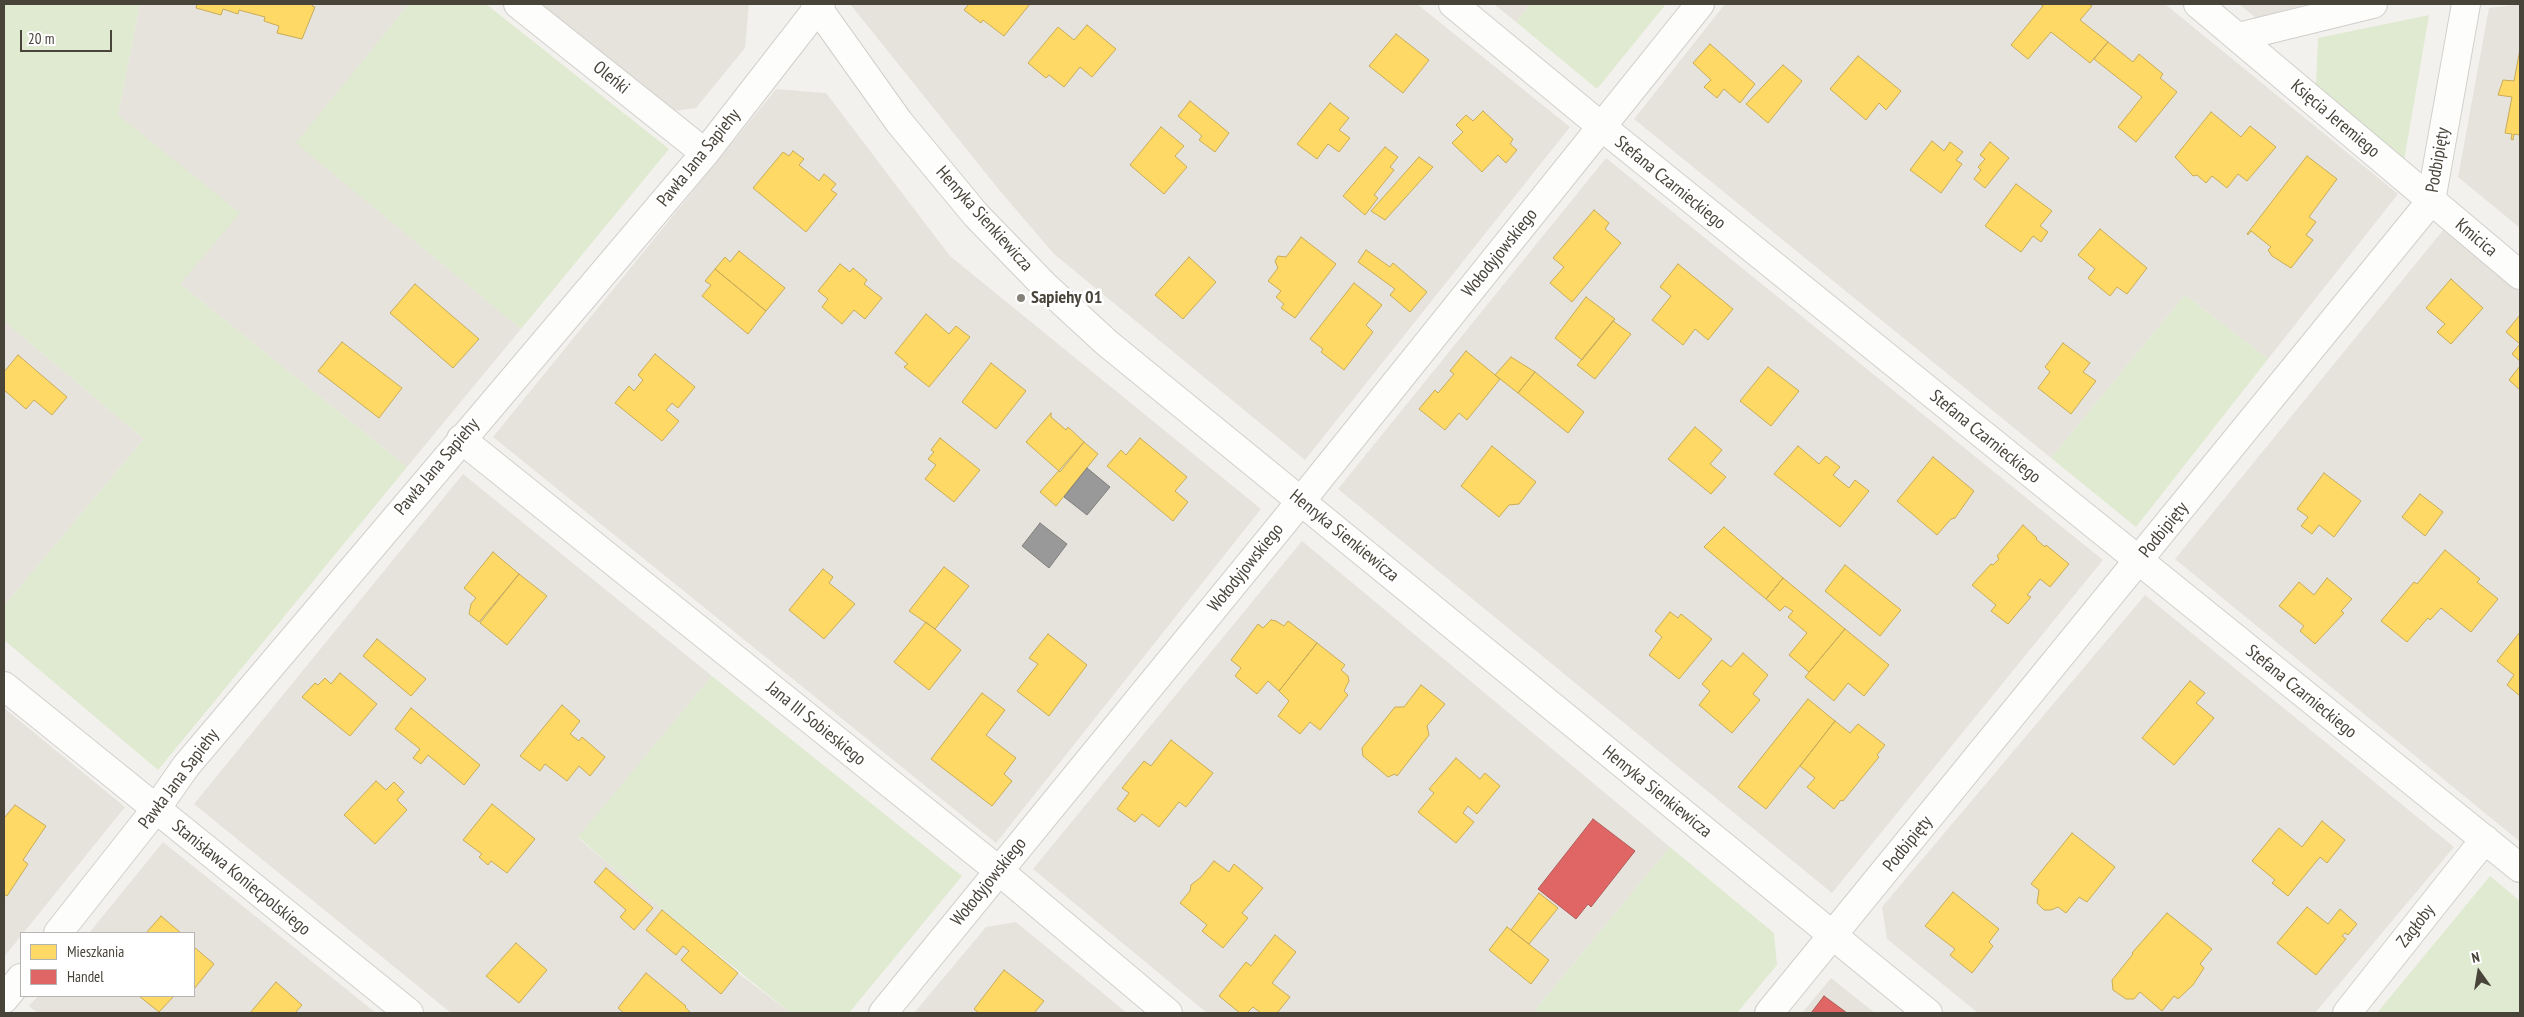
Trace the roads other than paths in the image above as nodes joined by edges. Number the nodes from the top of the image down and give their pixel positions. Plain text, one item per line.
1 (518, 4) edge
2 (1453, 4) edge
3 (1700, 4) edge
4 (2198, 4) edge
5 (2373, 4) edge
6 (2466, 4) edge
7 (818, 5) edge
8 (2238, 37) junction
9 (1602, 127) junction
10 (705, 153) junction
11 (2431, 201) junction
12 (2520, 275) edge
13 (460, 439) junction
14 (1301, 500) junction
15 (2139, 562) junction
16 (4, 686) edge
17 (156, 809) junction
18 (2484, 839) junction
19 (2520, 868) edge
20 (998, 870) junction
21 (59, 932) edge
22 (1833, 936) junction
23 (20, 979) edge
24 (4, 999) edge
25 (409, 1013) edge
26 (883, 1013) edge
27 (1168, 1013) edge
28 (1769, 1013) edge
29 (1928, 1013) edge
30 (2347, 1013) edge

1 - 10 street, Oleńki
2 - 9 street, Stefana Czarnieckiego
3 - 9 street, Wołodyjowskiego
4 - 8 street, Księcia Jeremiego
5 - 8 street
6 - 11 street, Podbipięty
7 - 10 street, Pawła Jana Sapiehy
7 - 14 street, Henryka Sienkiewicza
8 - 11 street, Księcia Jeremiego
9 - 14 street, Wołodyjowskiego
9 - 15 street, Stefana Czarnieckiego
10 - 13 street, Pawła Jana Sapiehy
11 - 12 street, Kmicica
11 - 15 street, Podbipięty
13 - 17 street, Pawła Jana Sapiehy
13 - 20 street, Jana III Sobieskiego
14 - 20 street, Wołodyjowskiego
14 - 22 street, Henryka Sienkiewicza
15 - 18 street, Stefana Czarnieckiego
15 - 22 street, Podbipięty
16 - 17 street, Stanisława Koniecpolskiego
17 - 21 street, Pawła Jana Sapiehy
17 - 25 street, Stanisława Koniecpolskiego
18 - 19 street, Stefana Czarnieckiego
18 - 30 street, Zagłoby
20 - 26 street, Wołodyjowskiego
20 - 27 street, Jana III Sobieskiego
22 - 28 street, Podbipięty
22 - 29 street, Henryka Sienkiewicza
23 - 24 street

